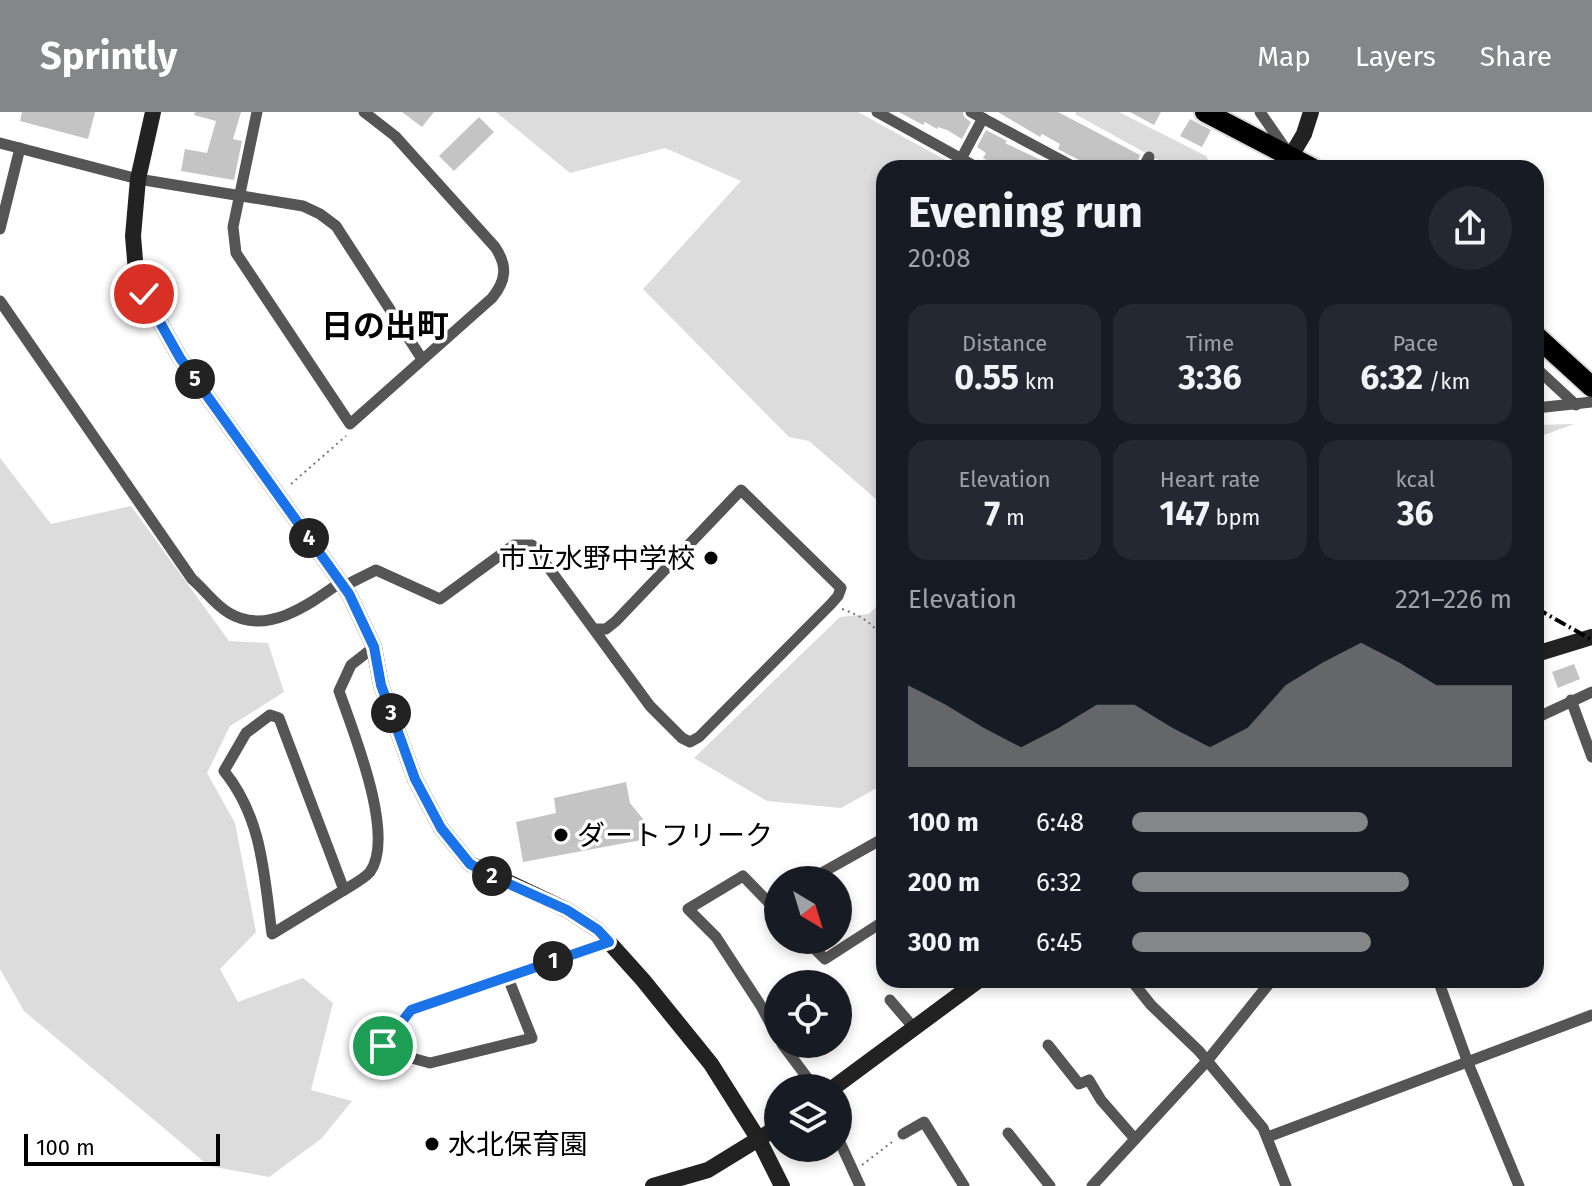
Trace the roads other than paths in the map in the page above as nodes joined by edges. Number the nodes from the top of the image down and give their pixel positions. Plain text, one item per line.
1 (153, 112) edge
2 (257, 112) edge
3 (364, 112) edge
4 (877, 112) edge
5 (971, 112) edge
6 (1205, 112) edge
7 (1260, 112) edge
8 (1311, 112) edge
9 (983, 118) junction
10 (0, 143) edge
11 (20, 148) junction
12 (1291, 156) junction
13 (961, 159) joint
14 (1061, 160) edge
15 (1298, 160) edge
16 (138, 179) junction
17 (238, 195) junction
18 (0, 229) edge
19 (0, 301) edge
20 (1544, 343) edge
21 (422, 359) junction
22 (1544, 375) edge
23 (1592, 387) edge
24 (1592, 402) edge
25 (1576, 405) junction
26 (1544, 407) edge
27 (342, 584) junction
28 (596, 629) junction
29 (1592, 637) edge
30 (374, 647) junction
31 (1544, 652) edge
32 (1592, 692) edge
33 (1571, 700) junction
34 (1544, 714) edge
35 (1592, 757) edge
36 (876, 842) edge
37 (834, 866) edge
38 (344, 890) junction
39 (764, 898) edge
40 (876, 926) edge
41 (609, 942) junction
42 (852, 942) edge
43 (508, 978) dead end
44 (968, 988) edge
45 (1140, 988) edge
46 (1266, 988) edge
47 (1441, 988) edge
48 (890, 1000) dead end
49 (764, 1012) edge
50 (1592, 1015) edge
51 (914, 1028) junction
52 (1048, 1045) dead end
53 (1207, 1061) junction
54 (1468, 1063) junction
55 (852, 1074) edge
56 (1008, 1133) dead end
57 (903, 1134) road end
58 (764, 1137) edge
59 (1268, 1137) junction
60 (1135, 1139) junction
61 (759, 1140) junction
62 (849, 1162) edge
63 (653, 1186) edge
64 (782, 1186) edge
65 (860, 1186) edge
66 (964, 1186) edge
67 (1050, 1186) edge
68 (1092, 1186) edge
69 (1286, 1186) edge
70 (1519, 1186) edge

1 - 16 street
2 - 17 street
3 - 21 street
4 - 13 street
5 - 9 street
6 - 12 highway
7 - 12 street
8 - 12 street
9 - 13 street
9 - 14 street
10 - 11 street
11 - 16 street
11 - 18 street
12 - 15 highway
16 - 17 street
16 - 27 street
17 - 21 street
17 - 21 street
19 - 27 street
20 - 23 highway
22 - 25 street
24 - 25 street
25 - 26 street
27 - 28 street
27 - 30 street
28 - 28 street
29 - 31 street
30 - 38 street
30 - 41 street
32 - 33 street
33 - 34 street
33 - 35 street
36 - 37 street
38 - 38 street
39 - 49 street
40 - 42 street
41 - 43 street
41 - 61 street
44 - 51 street
45 - 53 street
46 - 53 street
47 - 54 street
48 - 51 street
50 - 54 street
51 - 55 street
52 - 60 street
53 - 59 street
53 - 60 street
54 - 59 street
54 - 70 street
56 - 67 street
57 - 66 street
58 - 61 street
59 - 69 street
60 - 68 street
61 - 63 street
61 - 64 street
62 - 65 street

